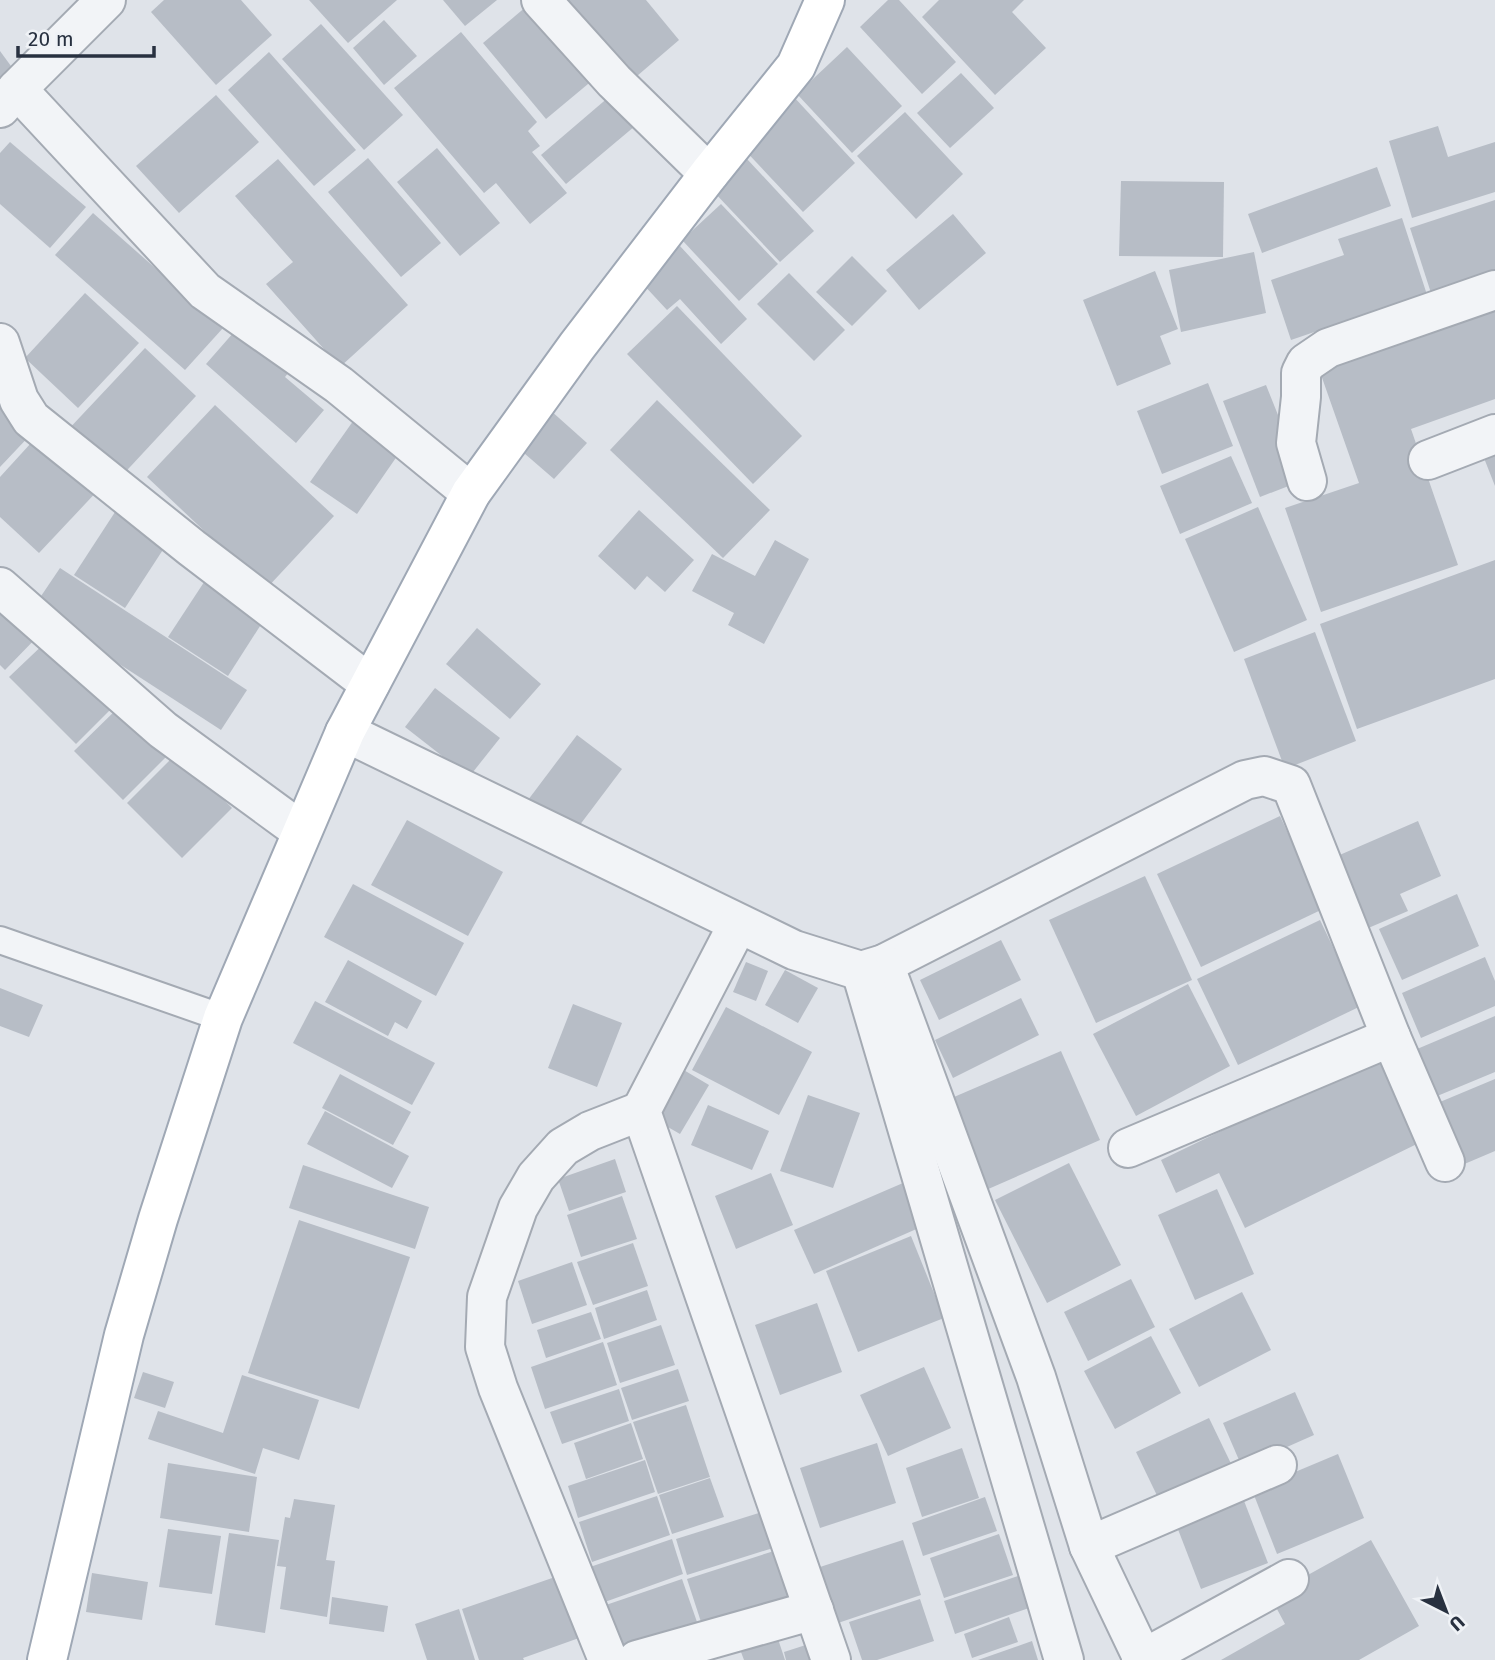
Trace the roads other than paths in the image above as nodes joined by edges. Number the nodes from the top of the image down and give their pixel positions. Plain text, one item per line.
1 (106, 0) edge
2 (541, 0) edge
3 (825, 0) edge
4 (8, 99) edge
5 (709, 174) junction
6 (1495, 290) edge
7 (0, 343) edge
8 (1495, 434) edge
9 (1428, 460) dead end
10 (1307, 481) dead end
11 (471, 493) junction
12 (0, 587) edge
13 (370, 684) junction
14 (345, 732) junction
15 (301, 831) junction
16 (738, 924) junction
17 (0, 940) edge
18 (872, 967) junction
19 (223, 1018) junction
20 (1391, 1037) junction
21 (641, 1111) junction
22 (1128, 1148) dead end
23 (1445, 1162) dead end
24 (1277, 1465) dead end
25 (1089, 1546) junction
26 (1289, 1579) dead end
27 (814, 1610) junction
28 (47, 1660) edge
29 (608, 1660) edge
30 (637, 1660) edge
31 (831, 1660) edge
32 (1064, 1660) edge
33 (1142, 1660) edge

1 - 4 street
2 - 5 street
3 - 5 main road
4 - 11 street
5 - 11 main road
6 - 10 street
7 - 13 street
8 - 9 street
11 - 13 main road
12 - 15 street
13 - 14 main road
14 - 15 main road
14 - 16 street
15 - 19 main road
16 - 18 street
16 - 21 street
17 - 19 lane
18 - 20 street
18 - 25 street
18 - 32 street
19 - 28 main road
20 - 22 street
20 - 23 street
21 - 27 street
21 - 29 street
24 - 25 street
25 - 33 street
26 - 33 street
27 - 30 street
27 - 31 street

